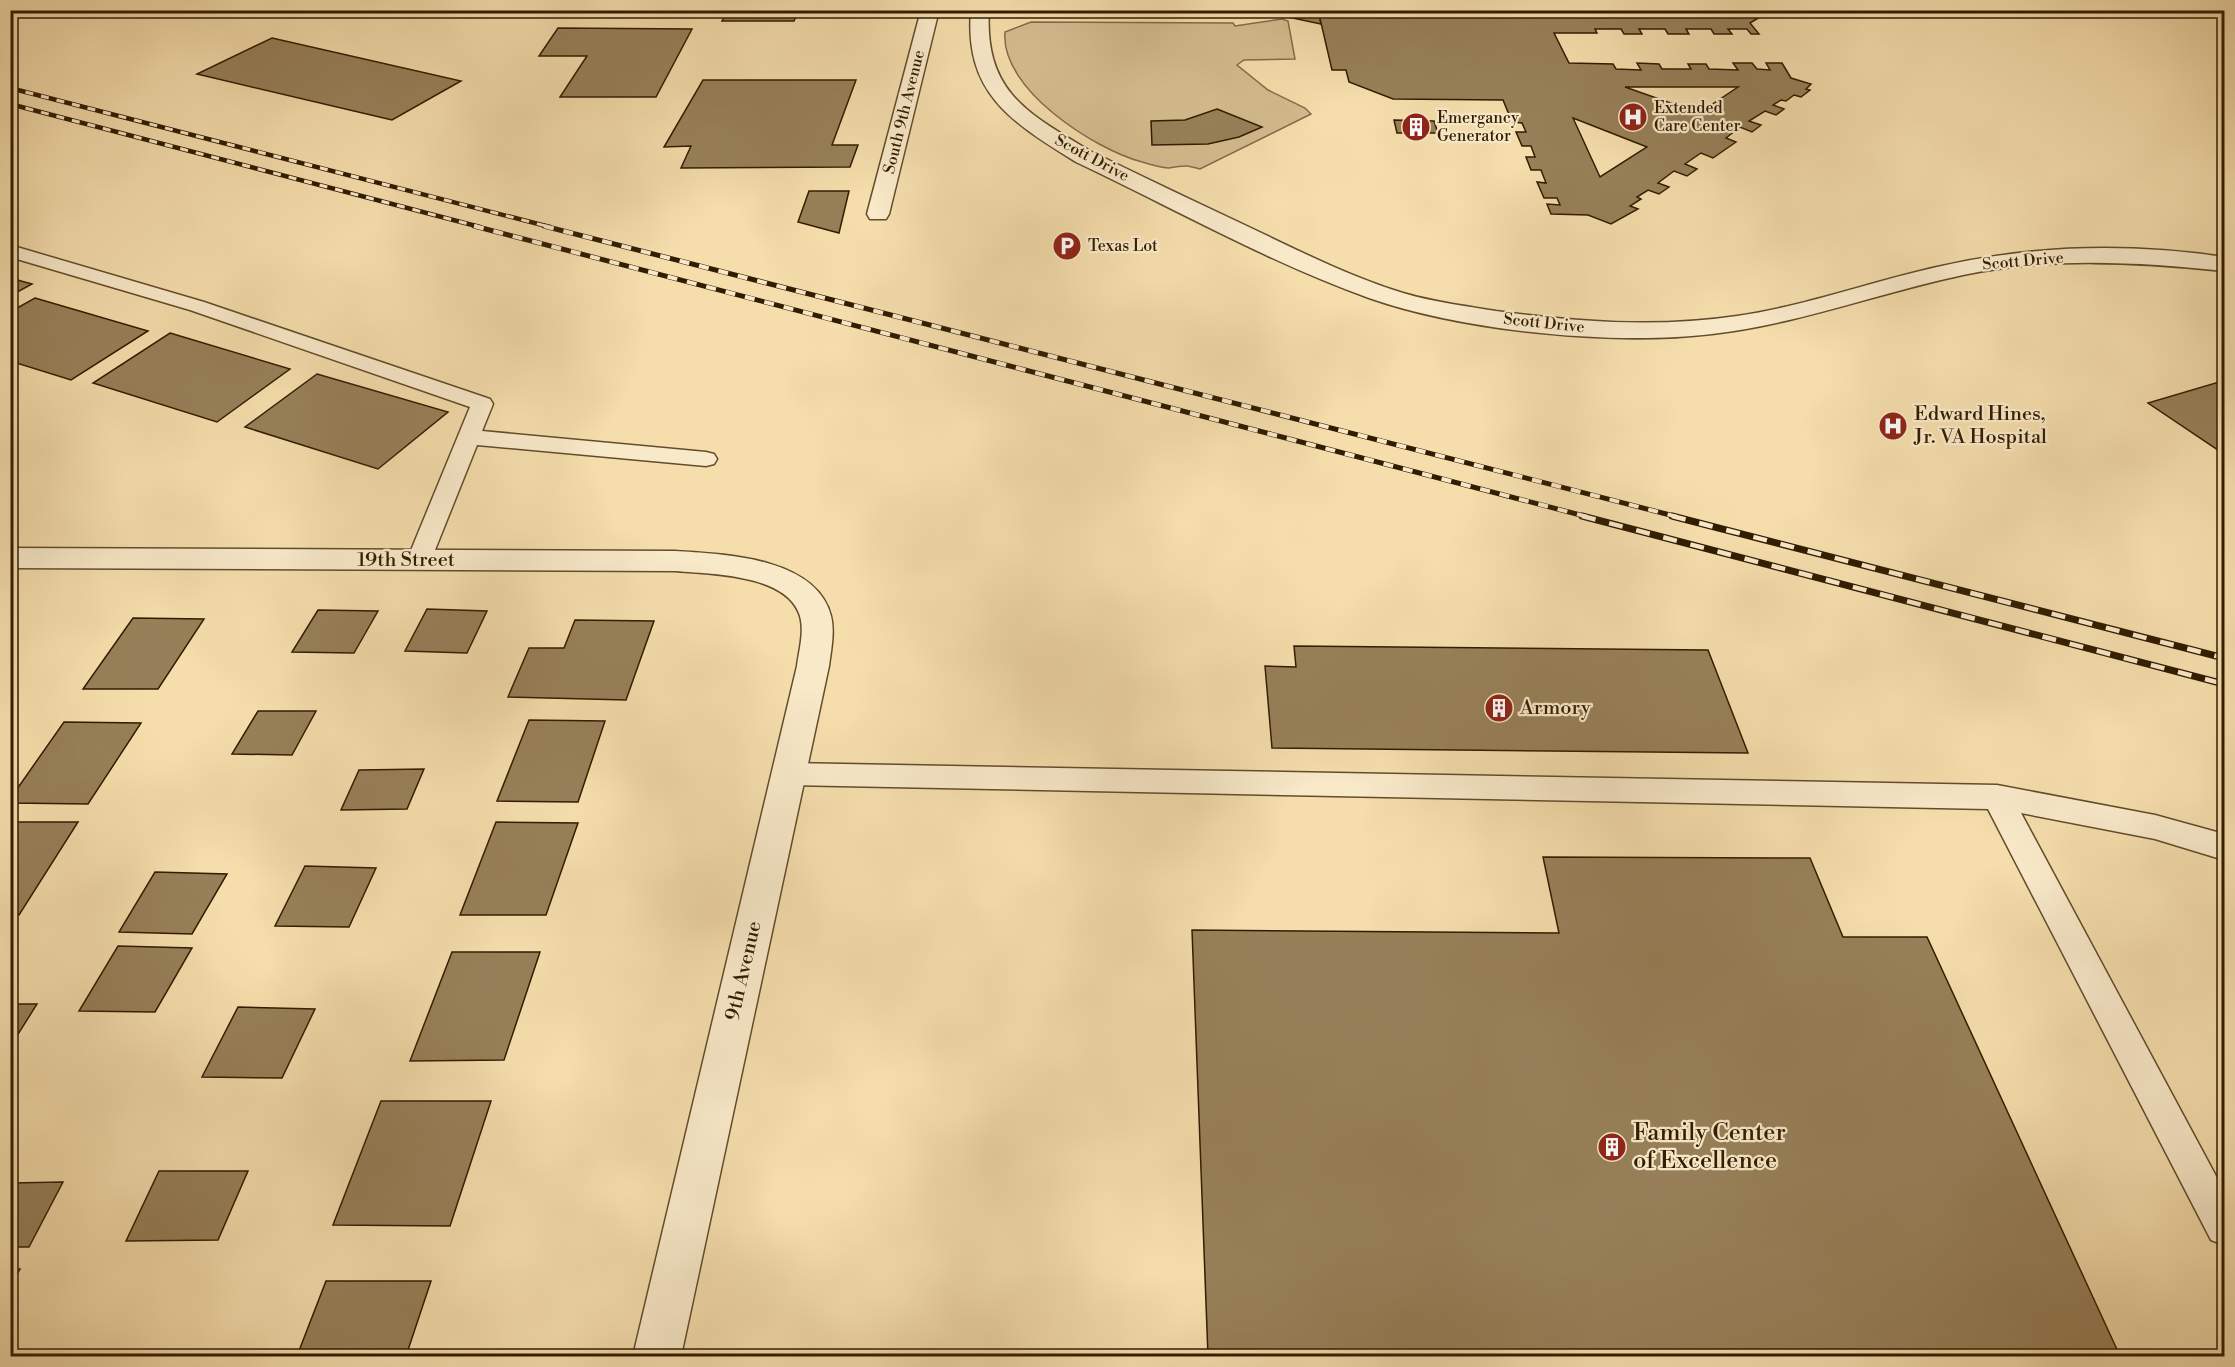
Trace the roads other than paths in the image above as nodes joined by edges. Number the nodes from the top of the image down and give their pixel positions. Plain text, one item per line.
1 (930, 10) edge
2 (1247, 10) edge
3 (980, 11) edge
4 (1174, 11) edge
5 (878, 214) dead end
6 (10, 251) edge
7 (2224, 264) edge
8 (469, 437) junction
9 (706, 459) dead end
10 (20, 558) edge
11 (419, 560) junction
12 (10, 581) edge
13 (797, 589) joint
14 (788, 774) junction
15 (1997, 797) junction
16 (2224, 847) edge
17 (2224, 1227) edge
18 (657, 1356) edge

1 - 5 street, South 9th Avenue
2 - 4 lane
3 - 4 lane
3 - 7 street, Scott Drive
6 - 8 lane
8 - 9 lane
8 - 11 lane
10 - 11 street, 19th Street
10 - 12 street
11 - 13 street, 19th Street
13 - 14 street, 9th Avenue
14 - 15 lane
14 - 18 street, 9th Avenue
15 - 16 lane
15 - 17 lane

